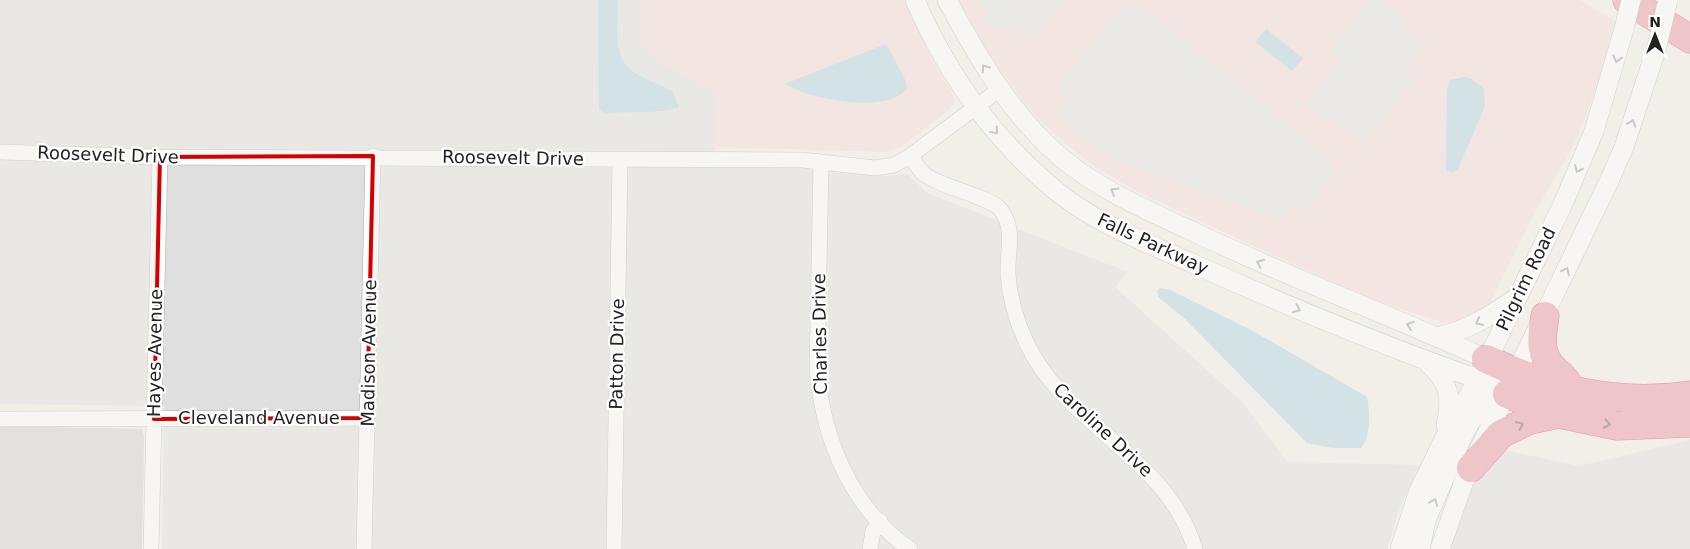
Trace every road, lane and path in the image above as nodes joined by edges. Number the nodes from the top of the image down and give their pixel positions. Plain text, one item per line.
1 (916, 0) edge
2 (947, 0) edge
3 (1627, 0) edge
4 (1631, 0) edge
5 (1654, 0) edge
6 (1668, 0) edge
7 (1690, 22) edge
8 (1690, 39) edge
9 (1000, 89) junction
10 (975, 108) junction
11 (0, 152) edge
12 (373, 156) junction
13 (910, 156) junction
14 (160, 157) junction
15 (620, 160) junction
16 (821, 162) junction
17 (1517, 297) junction
18 (1545, 316) junction
19 (1436, 337) junction
20 (1425, 361) junction
21 (1496, 379) junction
22 (1690, 395) edge
23 (1565, 403) junction
24 (367, 418) junction
25 (0, 419) edge
26 (154, 419) junction
27 (1690, 423) edge
28 (1443, 440) junction
29 (1471, 468) junction
30 (880, 521) junction
31 (151, 549) edge
32 (364, 549) edge
33 (614, 549) edge
34 (870, 549) edge
35 (910, 549) edge
36 (1195, 549) edge
37 (1400, 549) edge
38 (1420, 549) edge
39 (1440, 549) edge

1 - 10 street, Falls Parkway
9 -> 2 street, Falls Parkway
3 - 8 highway
4 -> 17 street, Pilgrim Road, bridge
5 - 7 highway
18 -> 6 street, Pilgrim Road, bridge
9 - 10 street, Roosevelt Drive
19 -> 9 street, Falls Parkway
10 - 13 street, Roosevelt Drive
10 -> 20 street, Falls Parkway
11 - 14 street, Roosevelt Drive
12 - 14 street, Roosevelt Drive
12 - 15 street, Roosevelt Drive
12 - 24 street, Madison Avenue
13 - 16 street, Roosevelt Drive
13 - 36 street, Caroline Drive
14 - 26 street, Hayes Avenue
15 - 16 street, Roosevelt Drive
15 - 33 street, Patton Drive
16 - 30 street, Charles Drive
17 -> 19 street
17 - 21 street, Pilgrim Road
18 - 21 street, Pilgrim Road
18 - 23 highway
19 - 21 street, Falls Parkway
20 - 21 street, Falls Parkway
20 - 28 street
21 - 23 highway
21 - 28 street, Pilgrim Road
21 - 29 street, Pilgrim Road
38 -> 21 street
22 - 23 highway
23 -> 27 highway
29 -> 23 highway
24 - 26 street, Cleveland Avenue
24 - 32 street, Madison Avenue
25 - 26 street, Cleveland Avenue
26 - 31 street, Hayes Avenue
28 - 37 street, Pilgrim Road
29 - 39 street, Pilgrim Road
30 - 34 street
30 - 35 street, Charles Drive

